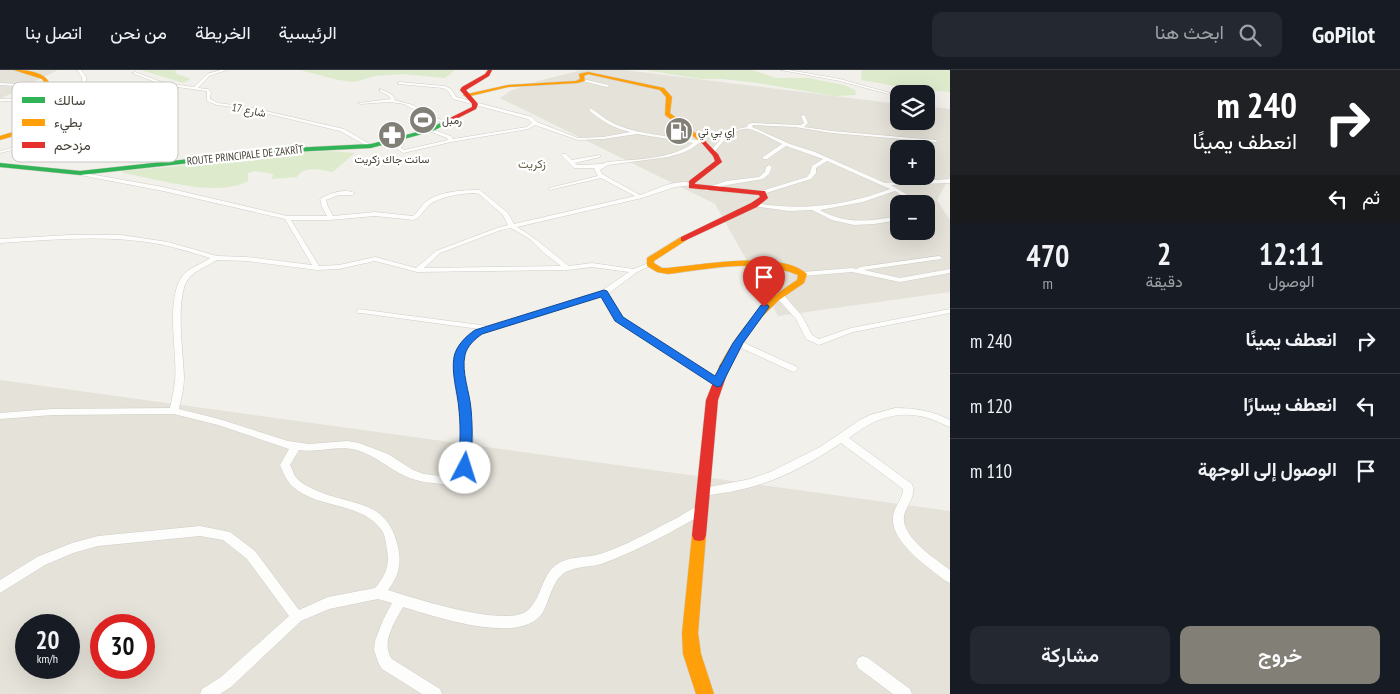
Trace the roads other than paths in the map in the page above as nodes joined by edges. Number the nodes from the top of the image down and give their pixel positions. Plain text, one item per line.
1 (16, 70) edge
2 (79, 70) edge
3 (225, 70) edge
4 (490, 70) edge
5 (783, 70) edge
6 (134, 73) dead end
7 (583, 80) junction
8 (49, 82) edge
9 (84, 82) edge
10 (158, 82) edge
11 (398, 83) dead end
12 (178, 86) edge
13 (607, 86) dead end
14 (195, 88) junction
15 (381, 90) dead end
16 (888, 93) dead end
17 (469, 98) junction
18 (391, 101) junction
19 (360, 103) dead end
20 (590, 109) dead end
21 (803, 116) dead end
22 (447, 121) junction
23 (535, 123) junction
24 (797, 127) junction
25 (748, 128) junction
26 (431, 130) junction
27 (12, 133) edge
28 (638, 133) junction
29 (0, 138) edge
30 (404, 138) junction
31 (451, 141) junction
32 (936, 141) dead end
33 (700, 142) junction
34 (785, 144) junction
35 (371, 146) junction
36 (713, 151) junction
37 (564, 155) dead end
38 (598, 156) dead end
39 (765, 158) dead end
40 (828, 159) junction
41 (571, 162) junction
42 (0, 165) edge
43 (602, 166) junction
44 (769, 167) dead end
45 (80, 173) junction
46 (603, 176) junction
47 (950, 181) edge
48 (690, 184) junction
49 (884, 184) junction
50 (551, 189) dead end
51 (706, 189) junction
52 (894, 189) junction
53 (352, 192) dead end
54 (760, 193) junction
55 (904, 195) edge
56 (640, 197) junction
57 (754, 205) junction
58 (812, 208) junction
59 (287, 218) junction
60 (329, 218) junction
61 (890, 219) edge
62 (512, 226) junction
63 (0, 241) edge
64 (216, 258) junction
65 (939, 258) dead end
66 (650, 264) junction
67 (317, 268) junction
68 (568, 268) junction
69 (417, 270) junction
70 (852, 270) junction
71 (635, 271) junction
72 (950, 271) edge
73 (803, 274) junction
74 (604, 293) junction
75 (779, 295) junction
76 (361, 311) dead end
77 (950, 311) edge
78 (489, 328) junction
79 (738, 343) junction
80 (794, 369) dead end
81 (717, 383) junction
82 (174, 412) junction
83 (950, 412) edge
84 (0, 416) edge
85 (939, 417) junction
86 (950, 424) edge
87 (842, 438) junction
88 (296, 446) junction
89 (704, 492) junction
90 (703, 509) junction
91 (950, 577) edge
92 (0, 587) edge
93 (378, 593) junction
94 (400, 600) junction
95 (298, 617) junction
96 (863, 663) dead end
97 (207, 694) edge
98 (435, 694) edge
99 (705, 694) edge
100 (905, 694) edge

1 - 8 street
2 - 9 street
3 - 14 street
4 - 17 street
5 - 16 street
6 - 10 street
7 - 13 street
7 - 17 street
7 - 33 street
11 - 17 street
12 - 14 street
14 - 35 street, شارع 17
15 - 18 street
17 - 22 street, ROUTE PRINCIPALE DE ZAKRÎT
17 - 23 street
18 - 19 street
18 - 22 street
20 - 28 street
21 - 24 street
22 - 26 street, ROUTE PRINCIPALE DE ZAKRÎT
23 - 28 street
23 - 31 street
24 - 25 street
24 - 32 street
25 - 34 street
25 - 36 street
26 - 30 street, ROUTE PRINCIPALE DE ZAKRÎT
26 - 31 street
27 - 29 street
28 - 33 street
30 - 31 street
30 - 35 street, ROUTE PRINCIPALE DE ZAKRÎT
33 - 36 street
33 - 43 street
34 - 39 street
34 - 40 street
35 - 45 street, ROUTE PRINCIPALE DE ZAKRÎT
36 - 48 street
37 - 41 street
38 - 41 street
40 - 49 street
40 - 54 street
41 - 43 street
42 - 45 street, ROUTE PRINCIPALE DE ZAKRÎT
43 - 46 street
44 - 51 street
45 - 59 street
46 - 50 street
46 - 56 street
47 - 49 street
48 - 51 street
48 - 56 street
49 - 52 street
51 - 54 street
52 - 55 street
52 - 58 street
53 - 60 street
54 - 57 street
56 - 62 street
57 - 58 street
57 - 66 street
58 - 61 street
59 - 60 street
59 - 67 street
60 - 62 street
62 - 68 street
62 - 69 street
63 - 64 street
64 - 67 street
64 - 82 street
65 - 70 street
66 - 71 street
66 - 73 street
67 - 69 street
68 - 69 street
68 - 71 street
70 - 72 street
70 - 73 street
71 - 74 street
73 - 75 street
74 - 78 street
74 - 81 street
75 - 77 street
75 - 79 street
76 - 78 street
78 - 88 street
79 - 80 street
79 - 81 street
81 - 89 street
82 - 84 street
82 - 88 street
83 - 85 street
85 - 86 street
85 - 87 street
87 - 89 street
87 - 91 street
88 - 93 street
89 - 90 street
90 - 94 street
90 - 99 street
92 - 95 street
93 - 94 street
93 - 95 street
94 - 98 street
95 - 97 street
96 - 100 street

